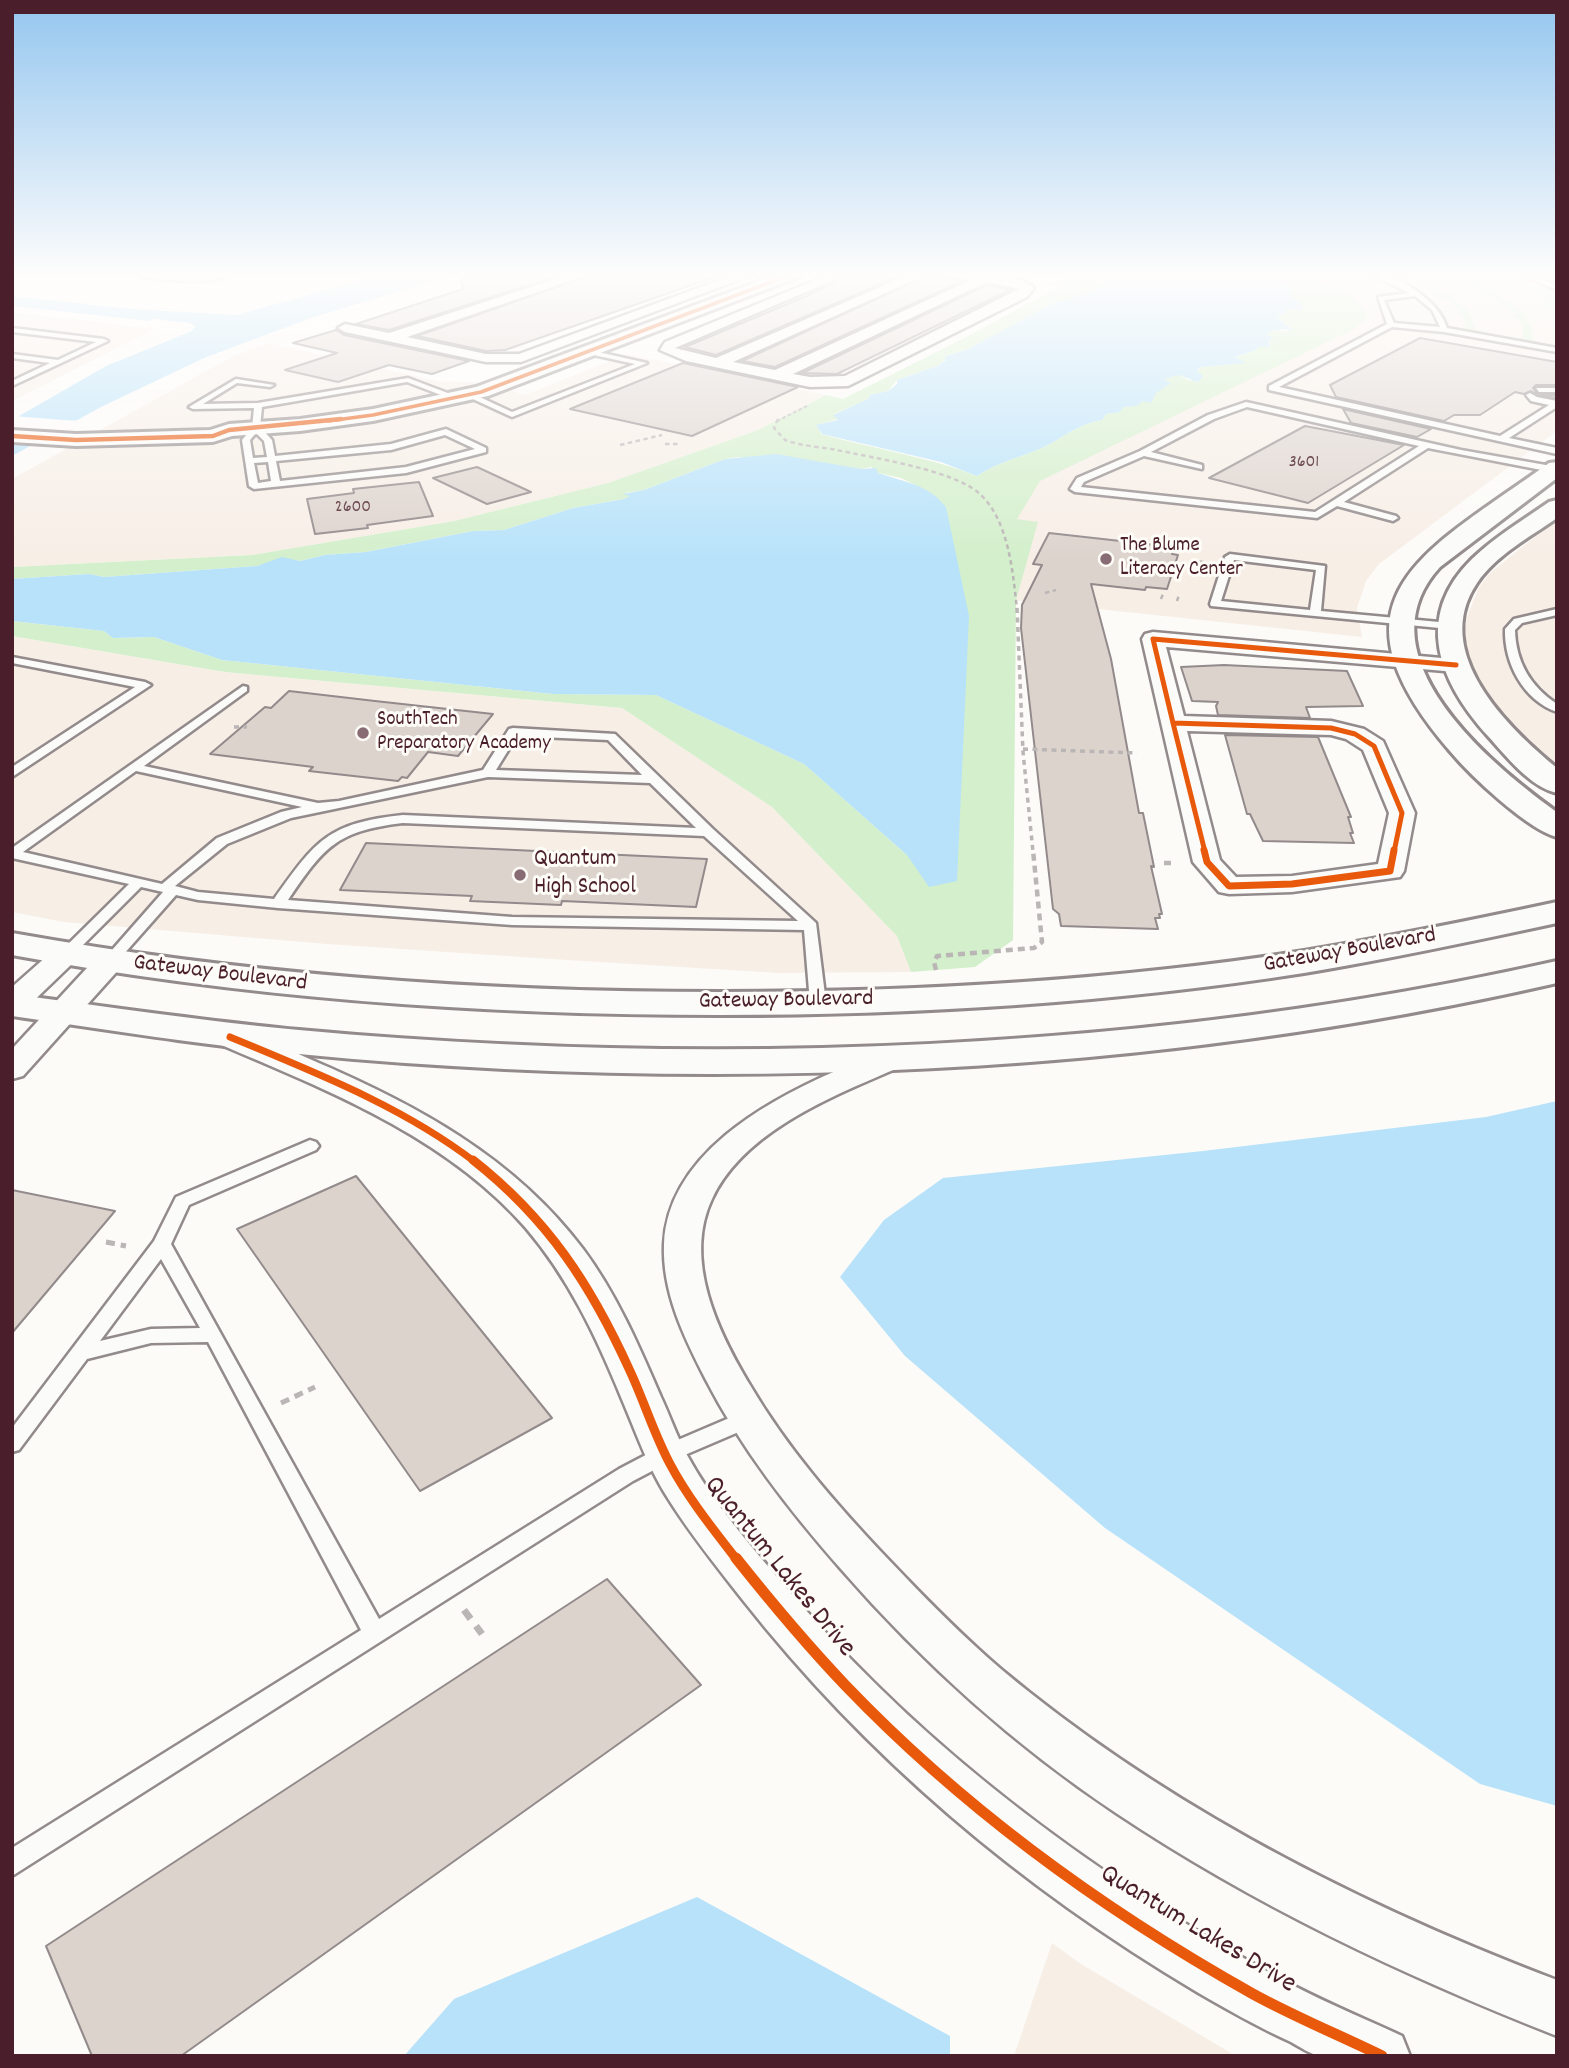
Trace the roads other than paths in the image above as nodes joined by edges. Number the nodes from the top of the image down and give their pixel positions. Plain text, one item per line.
1 (43, 370) edge
2 (546, 370) edge
3 (627, 370) edge
4 (751, 370) edge
5 (790, 370) edge
6 (876, 370) edge
7 (1307, 370) edge
8 (778, 375) junction
9 (12, 384) edge
10 (270, 385) dead end
11 (292, 390) dead end
12 (1539, 390) dead end
13 (1557, 390) edge
14 (1530, 395) dead end
15 (314, 396) junction
16 (462, 396) junction
17 (1556, 404) edge
18 (257, 405) junction
19 (12, 423) edge
20 (256, 428) junction
21 (229, 430) junction
22 (12, 436) edge
23 (1501, 439) junction
24 (1427, 445) junction
25 (1143, 453) junction
26 (272, 458) junction
27 (248, 461) junction
28 (1556, 465) edge
29 (1199, 467) dead end
30 (276, 483) junction
31 (1336, 503) junction
32 (1557, 506) edge
33 (1393, 518) dead end
34 (1557, 612) edge
35 (1315, 613) junction
36 (1401, 621) junction
37 (1450, 625) junction
38 (12, 660) edge
39 (1407, 661) junction
40 (1456, 665) junction
41 (243, 689) dead end
42 (1557, 709) edge
43 (1172, 723) junction
44 (133, 766) junction
45 (12, 773) edge
46 (488, 773) junction
47 (655, 779) junction
48 (1557, 784) edge
49 (317, 807) junction
50 (1557, 827) edge
51 (708, 832) junction
52 (138, 883) junction
53 (169, 889) junction
54 (278, 904) junction
55 (1557, 912) edge
56 (811, 926) junction
57 (12, 944) edge
58 (65, 954) junction
59 (110, 961) junction
60 (1557, 972) edge
61 (818, 1003) junction
62 (12, 1004) edge
63 (63, 1013) junction
64 (230, 1037) junction
65 (896, 1057) junction
66 (12, 1069) edge
67 (310, 1146) dead end
68 (162, 1244) junction
69 (214, 1335) junction
70 (80, 1353) junction
71 (748, 1419) junction
72 (12, 1444) edge
73 (666, 1454) junction
74 (374, 1632) junction
75 (12, 1863) edge
76 (1557, 2008) edge
77 (1382, 2056) edge

1 - 9 lane
2 - 16 street
3 - 16 lane
4 - 8 street
5 - 8 street
6 - 8 street
7 - 23 lane
10 - 18 lane
11 - 15 lane
12 - 13 lane
14 - 17 lane
15 - 16 lane
15 - 18 lane
16 - 20 street
17 - 23 lane
18 - 20 lane
19 - 21 street
20 - 21 street
20 - 26 lane
20 - 27 lane
21 - 22 street
23 - 28 lane
24 - 25 lane
24 - 28 lane
24 - 31 lane
25 - 29 lane
25 - 31 lane
26 - 27 lane
26 - 30 lane
26 - 30 lane
27 - 30 lane
28 - 36 street
31 - 33 lane
32 - 37 street
34 - 42 lane
35 - 35 lane
35 - 36 lane
36 - 37 lane
36 - 39 street
37 - 40 street
38 - 45 lane
39 - 40 street
39 - 43 street
39 - 50 street
40 - 48 street
41 - 44 lane
43 - 43 street
44 - 49 lane
44 - 52 lane
46 - 47 lane
46 - 47 lane
46 - 49 lane
47 - 51 lane
49 - 53 lane
51 - 54 lane
51 - 56 lane
52 - 53 lane
52 - 58 lane
53 - 54 lane
53 - 59 lane
54 - 56 lane
55 - 61 street, Gateway Boulevard
56 - 61 lane
57 - 58 street, Gateway Boulevard
58 - 59 street, Gateway Boulevard
58 - 62 street
59 - 61 street, Gateway Boulevard
59 - 63 street
60 - 65 street
62 - 63 street
63 - 64 street
63 - 66 street
64 - 65 street
64 - 73 street, Quantum Lakes Drive
65 - 71 street
67 - 68 lane
68 - 69 lane
68 - 70 lane
69 - 70 lane
69 - 74 lane
70 - 72 lane
71 - 73 lane
71 - 76 street
73 - 74 lane
73 - 77 street, Quantum Lakes Drive
74 - 75 lane

